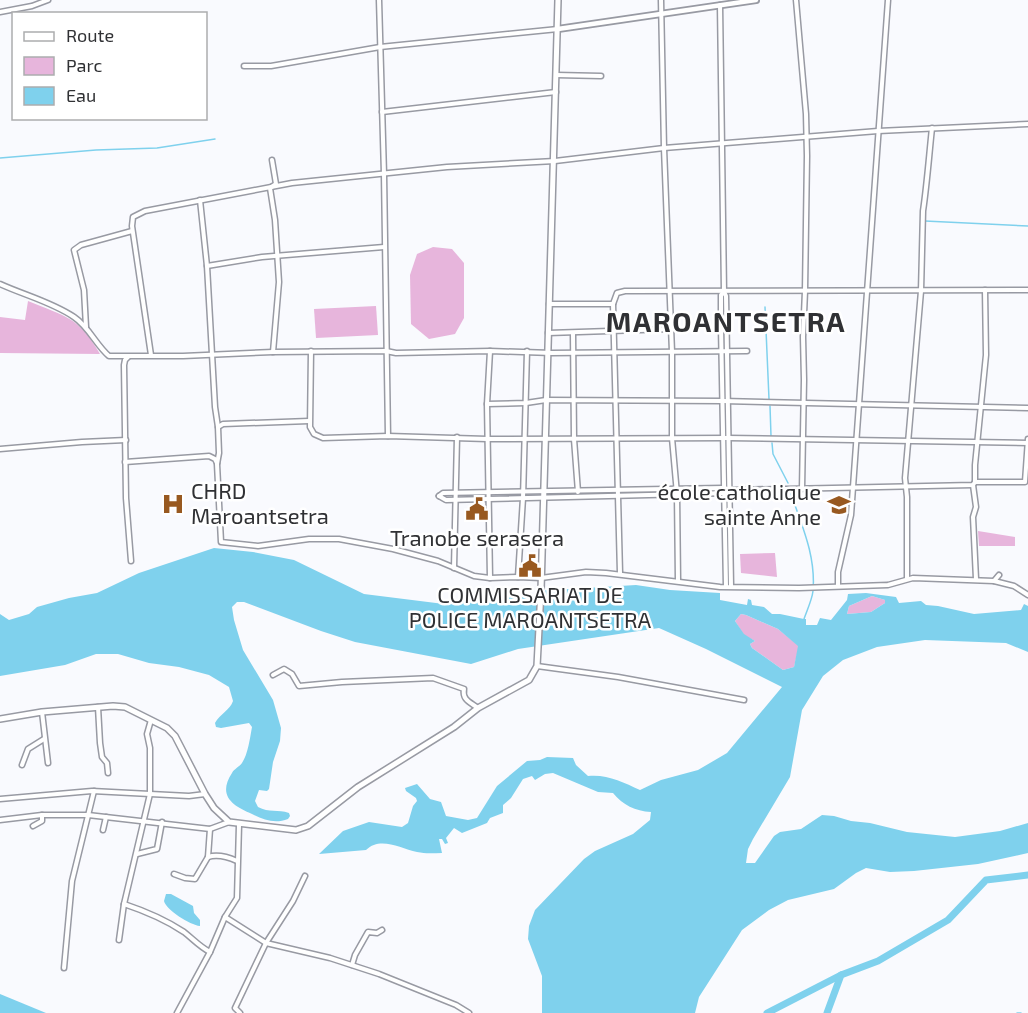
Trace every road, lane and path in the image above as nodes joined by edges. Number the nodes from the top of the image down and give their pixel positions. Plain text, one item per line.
1 (48, 0) edge
2 (379, 0) edge
3 (558, 0) edge
4 (661, 0) edge
5 (756, 0) edge
6 (796, 0) edge
7 (888, 0) edge
8 (720, 5) junction
9 (0, 12) edge
10 (662, 14) junction
11 (558, 28) junction
12 (380, 47) junction
13 (244, 66) dead end
14 (556, 75) junction
15 (601, 76) dead end
16 (556, 92) junction
17 (382, 112) junction
18 (1028, 124) edge
19 (932, 128) junction
20 (878, 131) junction
21 (806, 137) junction
22 (721, 144) junction
23 (664, 148) junction
24 (272, 160) dead end
25 (555, 161) junction
26 (384, 174) junction
27 (270, 188) junction
28 (200, 200) junction
29 (132, 231) junction
30 (384, 247) junction
31 (277, 256) junction
32 (207, 266) junction
33 (0, 284) edge
34 (985, 290) junction
35 (1028, 290) edge
36 (805, 291) junction
37 (868, 291) junction
38 (921, 291) junction
39 (669, 292) junction
40 (724, 292) junction
41 (549, 304) junction
42 (613, 304) junction
43 (86, 327) junction
44 (671, 329) junction
45 (614, 332) junction
46 (548, 333) junction
47 (573, 333) junction
48 (311, 351) junction
49 (386, 351) junction
50 (490, 351) junction
51 (527, 351) junction
52 (747, 351) dead end
53 (273, 352) junction
54 (574, 352) junction
55 (614, 352) junction
56 (672, 352) junction
57 (724, 352) junction
58 (548, 353) junction
59 (212, 354) junction
60 (151, 355) junction
61 (129, 356) junction
62 (546, 400) junction
63 (574, 400) junction
64 (672, 401) junction
65 (725, 401) junction
66 (616, 402) junction
67 (526, 403) junction
68 (487, 404) junction
69 (803, 404) junction
70 (860, 404) junction
71 (912, 406) junction
72 (980, 407) junction
73 (1028, 408) edge
74 (309, 421) junction
75 (218, 426) junction
76 (388, 436) junction
77 (457, 437) junction
78 (672, 438) junction
79 (726, 438) junction
80 (487, 439) junction
81 (525, 439) junction
82 (545, 439) junction
83 (574, 439) junction
84 (126, 440) junction
85 (618, 440) junction
86 (803, 440) junction
87 (856, 441) junction
88 (909, 441) junction
89 (978, 442) junction
90 (1028, 442) edge
91 (0, 449) edge
92 (125, 462) junction
93 (217, 464) junction
94 (974, 483) junction
95 (905, 486) junction
96 (677, 488) junction
97 (853, 488) junction
98 (802, 489) junction
99 (727, 490) junction
100 (578, 492) junction
101 (619, 493) junction
102 (677, 494) junction
103 (523, 495) junction
104 (544, 495) junction
105 (455, 496) junction
106 (489, 496) junction
107 (131, 561) dead end
108 (453, 568) junction
109 (620, 573) junction
110 (999, 575) dead end
111 (518, 577) junction
112 (490, 578) junction
113 (541, 578) junction
114 (907, 578) junction
115 (976, 579) junction
116 (678, 580) junction
117 (994, 580) junction
118 (726, 586) junction
119 (731, 586) junction
120 (838, 586) junction
121 (1028, 595) edge
122 (537, 666) junction
123 (273, 675) dead end
124 (744, 700) dead end
125 (98, 706) junction
126 (478, 708) junction
127 (42, 712) junction
128 (0, 719) edge
129 (151, 720) junction
130 (44, 739) junction
131 (48, 763) dead end
132 (22, 765) dead end
133 (108, 773) dead end
134 (94, 791) junction
135 (150, 794) junction
136 (205, 794) junction
137 (0, 800) edge
138 (42, 815) junction
139 (88, 815) junction
140 (106, 817) junction
141 (0, 820) edge
142 (144, 820) junction
143 (162, 822) junction
144 (229, 822) junction
145 (239, 825) junction
146 (33, 826) dead end
147 (210, 829) junction
148 (103, 830) dead end
149 (137, 854) junction
150 (208, 857) junction
151 (237, 861) junction
152 (174, 873) dead end
153 (305, 876) dead end
154 (124, 904) junction
155 (225, 917) junction
156 (382, 930) dead end
157 (119, 940) dead end
158 (267, 943) junction
159 (210, 952) junction
160 (352, 964) junction
161 (64, 968) dead end
162 (177, 1013) edge
163 (240, 1013) edge
164 (469, 1013) edge

1 - 9 street
2 - 12 street
3 - 11 main road
4 - 10 street
5 - 8 street
6 - 21 street
7 - 20 street
8 - 10 street
8 - 22 street
10 - 11 street
10 - 23 street
11 - 12 street
11 - 14 main road
12 - 13 street
12 - 17 street
14 - 15 street
14 - 16 main road
16 - 17 street
16 - 25 main road
17 - 26 street
18 - 19 street
19 - 20 street
19 - 38 street
20 - 21 street
20 - 37 street
21 - 22 street
21 - 36 street
22 - 23 street
22 - 40 street
23 - 25 street
23 - 39 street
24 - 27 street
25 - 26 street
25 - 41 main road
26 - 27 street
26 - 30 street
27 - 28 street
27 - 31 street
28 - 29 street
28 - 32 street
29 - 43 street
29 - 60 street
30 - 31 street
30 - 49 street
31 - 32 street
31 - 53 street
32 - 59 street
33 - 43 street
34 - 35 street
34 - 38 street
34 - 72 street
36 - 37 street
36 - 40 street
36 - 69 street
37 - 38 street
37 - 70 street
38 - 71 street
39 - 40 street
39 - 42 street
39 - 44 street
40 - 57 street
41 - 42 street
41 - 46 main road
42 - 45 street
43 - 61 street
44 - 45 street
44 - 56 street
45 - 47 street
45 - 55 street
46 - 47 street
46 - 58 main road
47 - 54 street
48 - 49 street
48 - 53 street
48 - 74 street
49 - 50 street
49 - 76 street
50 - 51 street
50 - 68 street
51 - 58 street
51 - 67 street
52 - 57 street
53 - 59 street
54 - 55 street
54 - 58 street
54 - 63 street
55 - 56 street
55 - 66 street
56 - 57 street
56 - 64 street
57 - 65 street
58 - 62 main road
59 - 60 street
59 - 75 street
60 - 61 street
61 - 84 street
62 - 63 street
62 - 67 street
62 - 82 main road
63 - 66 street
63 - 83 street
64 - 65 street
64 - 66 street
64 - 78 street
65 - 69 street
65 - 79 street
66 - 85 street
67 - 68 street
67 - 81 street
68 - 80 street
69 - 70 street
69 - 86 street
70 - 71 street
70 - 87 street
71 - 72 street
71 - 88 street
72 - 73 street
72 - 89 street
74 - 75 street
74 - 76 street
75 - 93 street
76 - 77 street
77 - 80 street
77 - 105 street
78 - 79 street
78 - 85 street
78 - 96 street
79 - 86 street
79 - 99 street
80 - 81 street
80 - 106 street
81 - 82 street
81 - 103 street
82 - 83 street
82 - 104 main road
83 - 85 street
83 - 100 street
84 - 91 street
84 - 92 street
85 - 101 street
86 - 87 street
86 - 98 street
87 - 88 street
87 - 97 street
88 - 89 street
88 - 95 street
89 - 90 street
89 - 94 street
90 - 94 street
92 - 93 street
92 - 107 street
93 - 108 street
94 - 95 street
94 - 115 street
95 - 97 street
95 - 114 street
96 - 99 street
96 - 101 street
96 - 102 street
97 - 98 street
97 - 120 street
98 - 99 street
99 - 102 street
99 - 118 street
99 - 119 street
100 - 101 street
100 - 104 street
101 - 102 street
101 - 104 street
101 - 109 street
102 - 116 street
103 - 104 street
103 - 106 street
103 - 111 street
104 - 113 main road
105 - 106 street
105 - 108 street
106 - 112 street
108 - 112 street
109 - 113 street
109 - 116 street
110 - 117 street
111 - 112 street
111 - 113 street
113 - 122 main road
114 - 115 street
114 - 120 street
115 - 117 street
116 - 118 street
117 - 121 street
118 - 119 street
119 - 120 street
122 - 124 street
122 - 126 main road
123 - 126 street
125 - 127 main road
125 - 129 main road
125 - 133 street
126 - 145 main road
127 - 128 main road
127 - 130 street
129 - 135 street
129 - 136 main road
130 - 131 street
130 - 132 street
134 - 135 street
134 - 137 street
134 - 139 street
135 - 136 street
135 - 142 street
136 - 144 main road
138 - 139 street
138 - 141 street
138 - 146 street
139 - 140 street
139 - 161 street
140 - 142 street
140 - 148 street
142 - 143 street
142 - 149 street
143 - 147 street
143 - 149 street
144 - 145 main road
144 - 147 street
145 - 151 street
147 - 150 street
149 - 154 street
150 - 151 street
150 - 152 street
151 - 155 street
153 - 158 street
154 - 157 street
154 - 159 street
155 - 158 street
155 - 159 street
156 - 160 street
158 - 160 street
158 - 163 street
159 - 162 street
160 - 164 street

